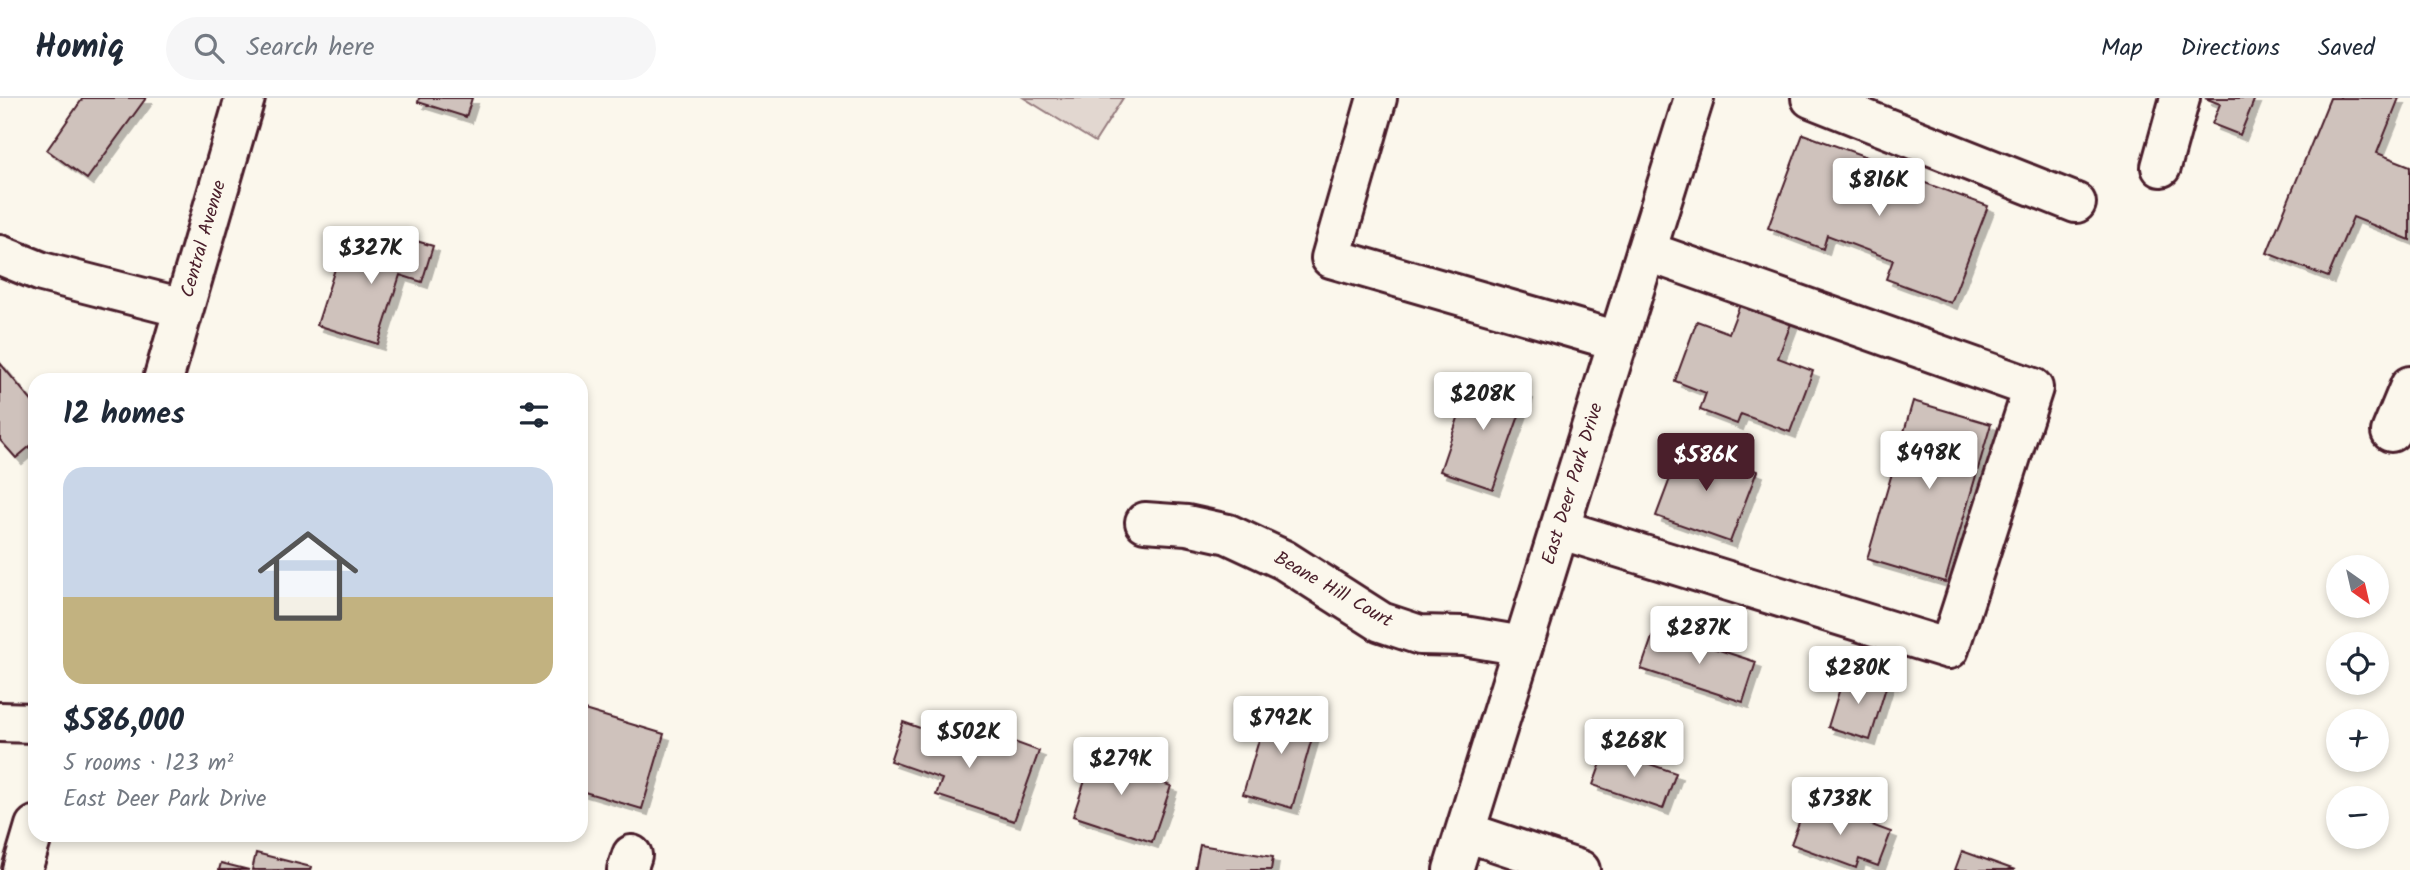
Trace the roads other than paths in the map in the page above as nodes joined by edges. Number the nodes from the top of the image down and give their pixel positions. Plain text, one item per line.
1 (245, 98) edge
2 (1377, 98) edge
3 (1694, 98) edge
4 (1811, 98) edge
5 (2180, 98) edge
6 (2161, 167) dead end
7 (2076, 203) dead end
8 (1646, 251) junction
9 (0, 255) edge
10 (183, 308) junction
11 (1618, 341) junction
12 (165, 373) edge
13 (2410, 386) edge
14 (2391, 432) dead end
15 (1145, 522) dead end
16 (1559, 529) junction
17 (1523, 646) junction
18 (0, 722) edge
19 (28, 723) edge
20 (1466, 832) junction
21 (30, 842) edge
22 (22, 870) edge
23 (1453, 870) edge
24 (1580, 870) edge

1 - 10 street, Central Avenue
2 - 11 street
3 - 8 street, East Deer Park Drive
4 - 7 street
5 - 6 street
8 - 11 street, East Deer Park Drive
8 - 16 street
9 - 10 street
10 - 12 street, Central Avenue
11 - 16 street, East Deer Park Drive
13 - 14 street
15 - 17 street, Beane Hill Court
16 - 17 street, East Deer Park Drive
17 - 20 street, East Deer Park Drive
18 - 19 street
20 - 23 street, East Deer Park Drive
20 - 24 street
21 - 22 street

